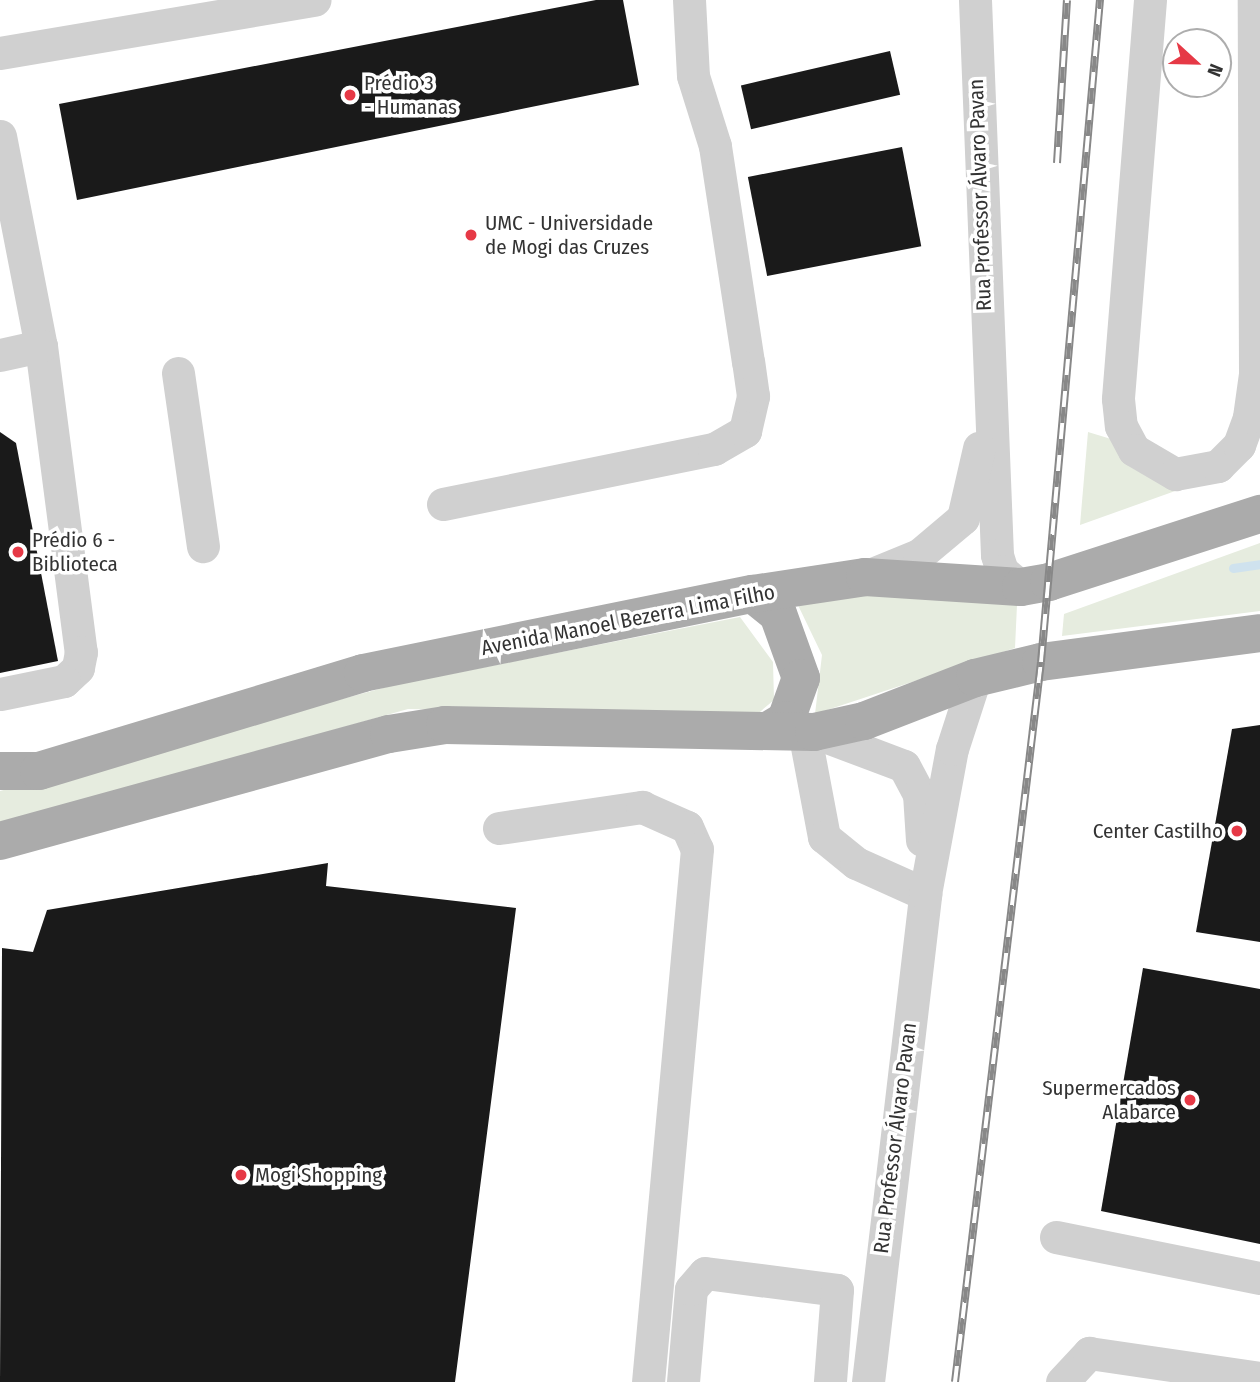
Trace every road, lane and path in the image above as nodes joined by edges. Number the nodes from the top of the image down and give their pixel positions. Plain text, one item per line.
1 (315, 0) edge
2 (689, 0) edge
3 (975, 0) edge
4 (1150, 0) edge
5 (1254, 0) edge
6 (0, 53) edge
7 (0, 136) edge
8 (41, 346) junction
9 (0, 355) edge
10 (178, 373) dead end
11 (986, 390) junction
12 (443, 504) dead end
13 (1260, 514) edge
14 (202, 545) dead end
15 (864, 577) junction
16 (1021, 587) junction
17 (753, 594) junction
18 (1260, 633) edge
19 (975, 678) junction
20 (0, 694) edge
21 (795, 731) junction
22 (0, 771) edge
23 (499, 828) dead end
24 (0, 841) edge
25 (925, 894) junction
26 (1056, 1237) dead end
27 (1260, 1278) edge
28 (1260, 1378) edge
29 (648, 1382) edge
30 (683, 1382) edge
31 (830, 1382) edge
32 (867, 1382) edge
33 (1062, 1382) edge

1 - 6 street
2 - 12 street
3 - 11 street, Rua Professor Álvaro Pavan
4 - 5 street
7 - 8 street
8 - 9 street
8 - 20 street
10 - 14 street
11 - 15 street, Rua Professor Álvaro Pavan
11 - 16 street, Rua Professor Álvaro Pavan
13 - 16 main road, Avenida Manoel Bezerra Lima Filho
15 - 16 main road, Avenida Manoel Bezerra Lima Filho
15 - 17 main road, Avenida Manoel Bezerra Lima Filho
17 - 21 main road
17 - 22 main road, Avenida Manoel Bezerra Lima Filho
18 - 19 main road
19 - 21 main road
19 - 25 street, Rua Professor Álvaro Pavan
21 - 24 main road
21 - 25 street
21 - 25 street, Rua Professor Álvaro Pavan
23 - 29 street
25 - 32 street, Rua Professor Álvaro Pavan
26 - 27 street
28 - 33 street
30 - 31 street

